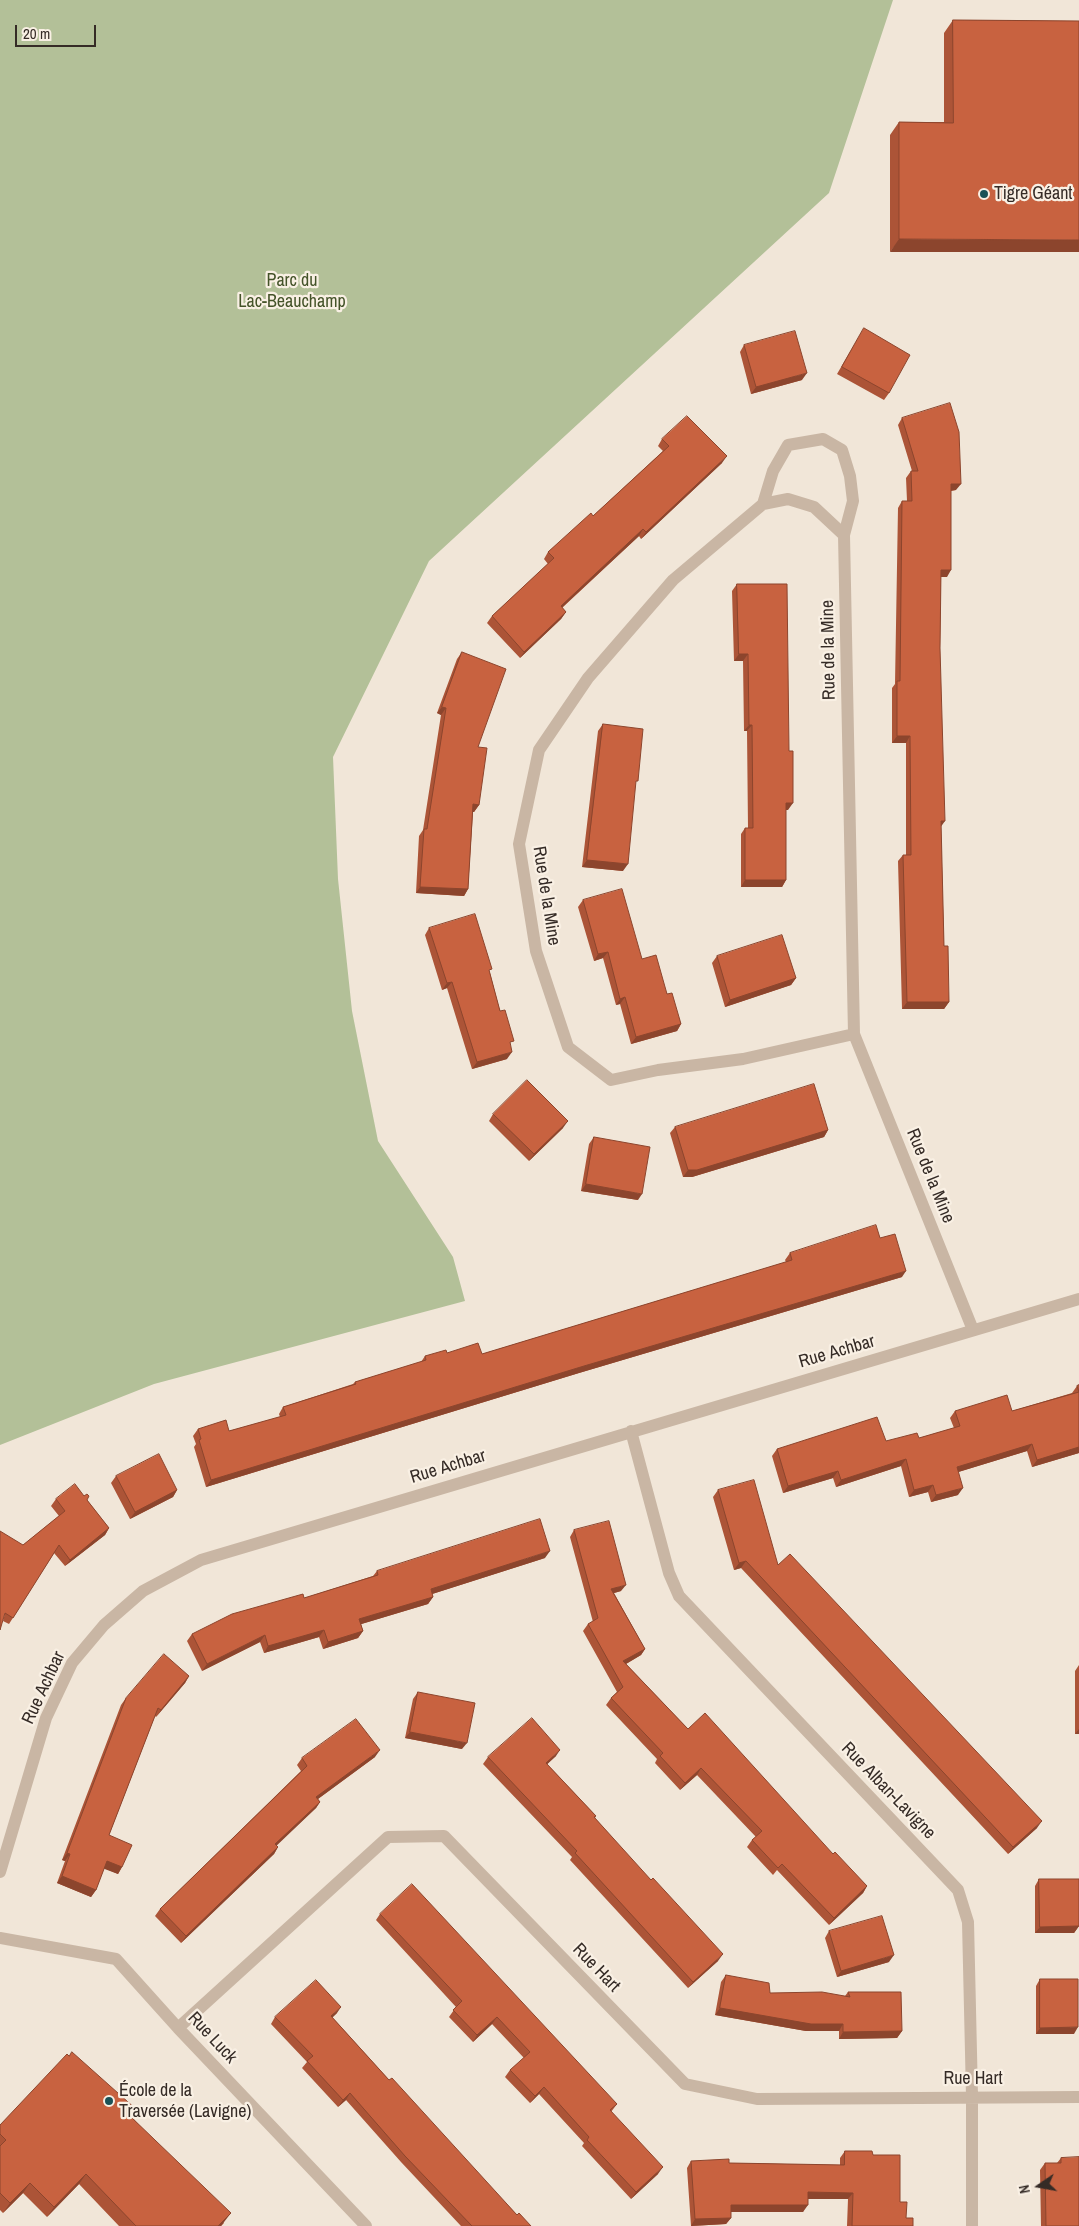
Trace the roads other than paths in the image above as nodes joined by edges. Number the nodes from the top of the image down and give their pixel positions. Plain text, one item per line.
1 (763, 504) junction
2 (844, 535) junction
3 (854, 1034) junction
4 (1079, 1299) edge
5 (973, 1330) junction
6 (630, 1431) junction
7 (0, 1872) edge
8 (0, 1938) edge
9 (178, 2028) junction
10 (972, 2096) junction
11 (1079, 2097) edge
12 (366, 2226) edge
13 (972, 2226) edge

1 - 2 street, Rue de la Mine
1 - 2 street, Rue de la Mine
1 - 3 street, Rue de la Mine
2 - 3 street, Rue de la Mine
3 - 5 street, Rue de la Mine
4 - 5 street, Rue Achbar
5 - 6 street, Rue Achbar
6 - 7 street, Rue Achbar
6 - 10 street, Rue Alban-Lavigne
8 - 9 street, Rue Luck
9 - 10 street, Rue Hart
9 - 12 street, Rue Luck
10 - 11 street, Rue Hart
10 - 13 street, Rue Alban-Lavigne

